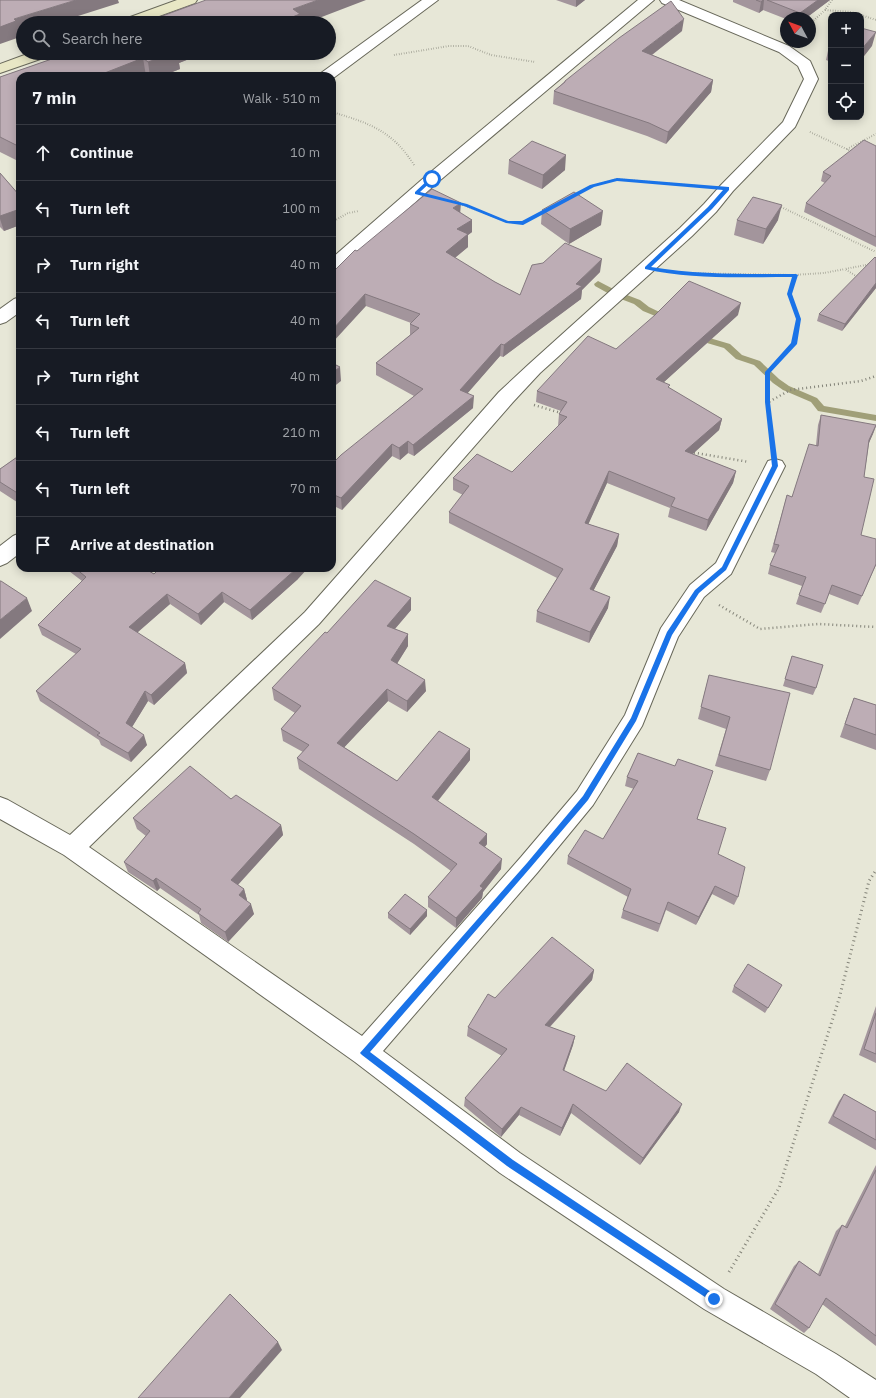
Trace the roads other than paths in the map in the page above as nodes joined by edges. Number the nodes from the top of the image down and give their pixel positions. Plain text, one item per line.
1 (190, 0) edge
2 (431, 0) edge
3 (647, 0) edge
4 (667, 0) edge
5 (146, 16) edge
6 (25, 60) edge
7 (0, 69) edge
8 (332, 72) edge
9 (336, 263) edge
10 (16, 306) edge
11 (0, 318) edge
12 (775, 466) road end
13 (16, 544) edge
14 (0, 558) edge
15 (0, 807) edge
16 (72, 848) junction
17 (364, 1053) junction
18 (876, 1398) edge

1 - 5 main road
2 - 8 street
3 - 9 street
4 - 16 street
6 - 7 main road
10 - 11 street
12 - 17 street
13 - 14 street
15 - 16 street
16 - 17 street
17 - 18 street

